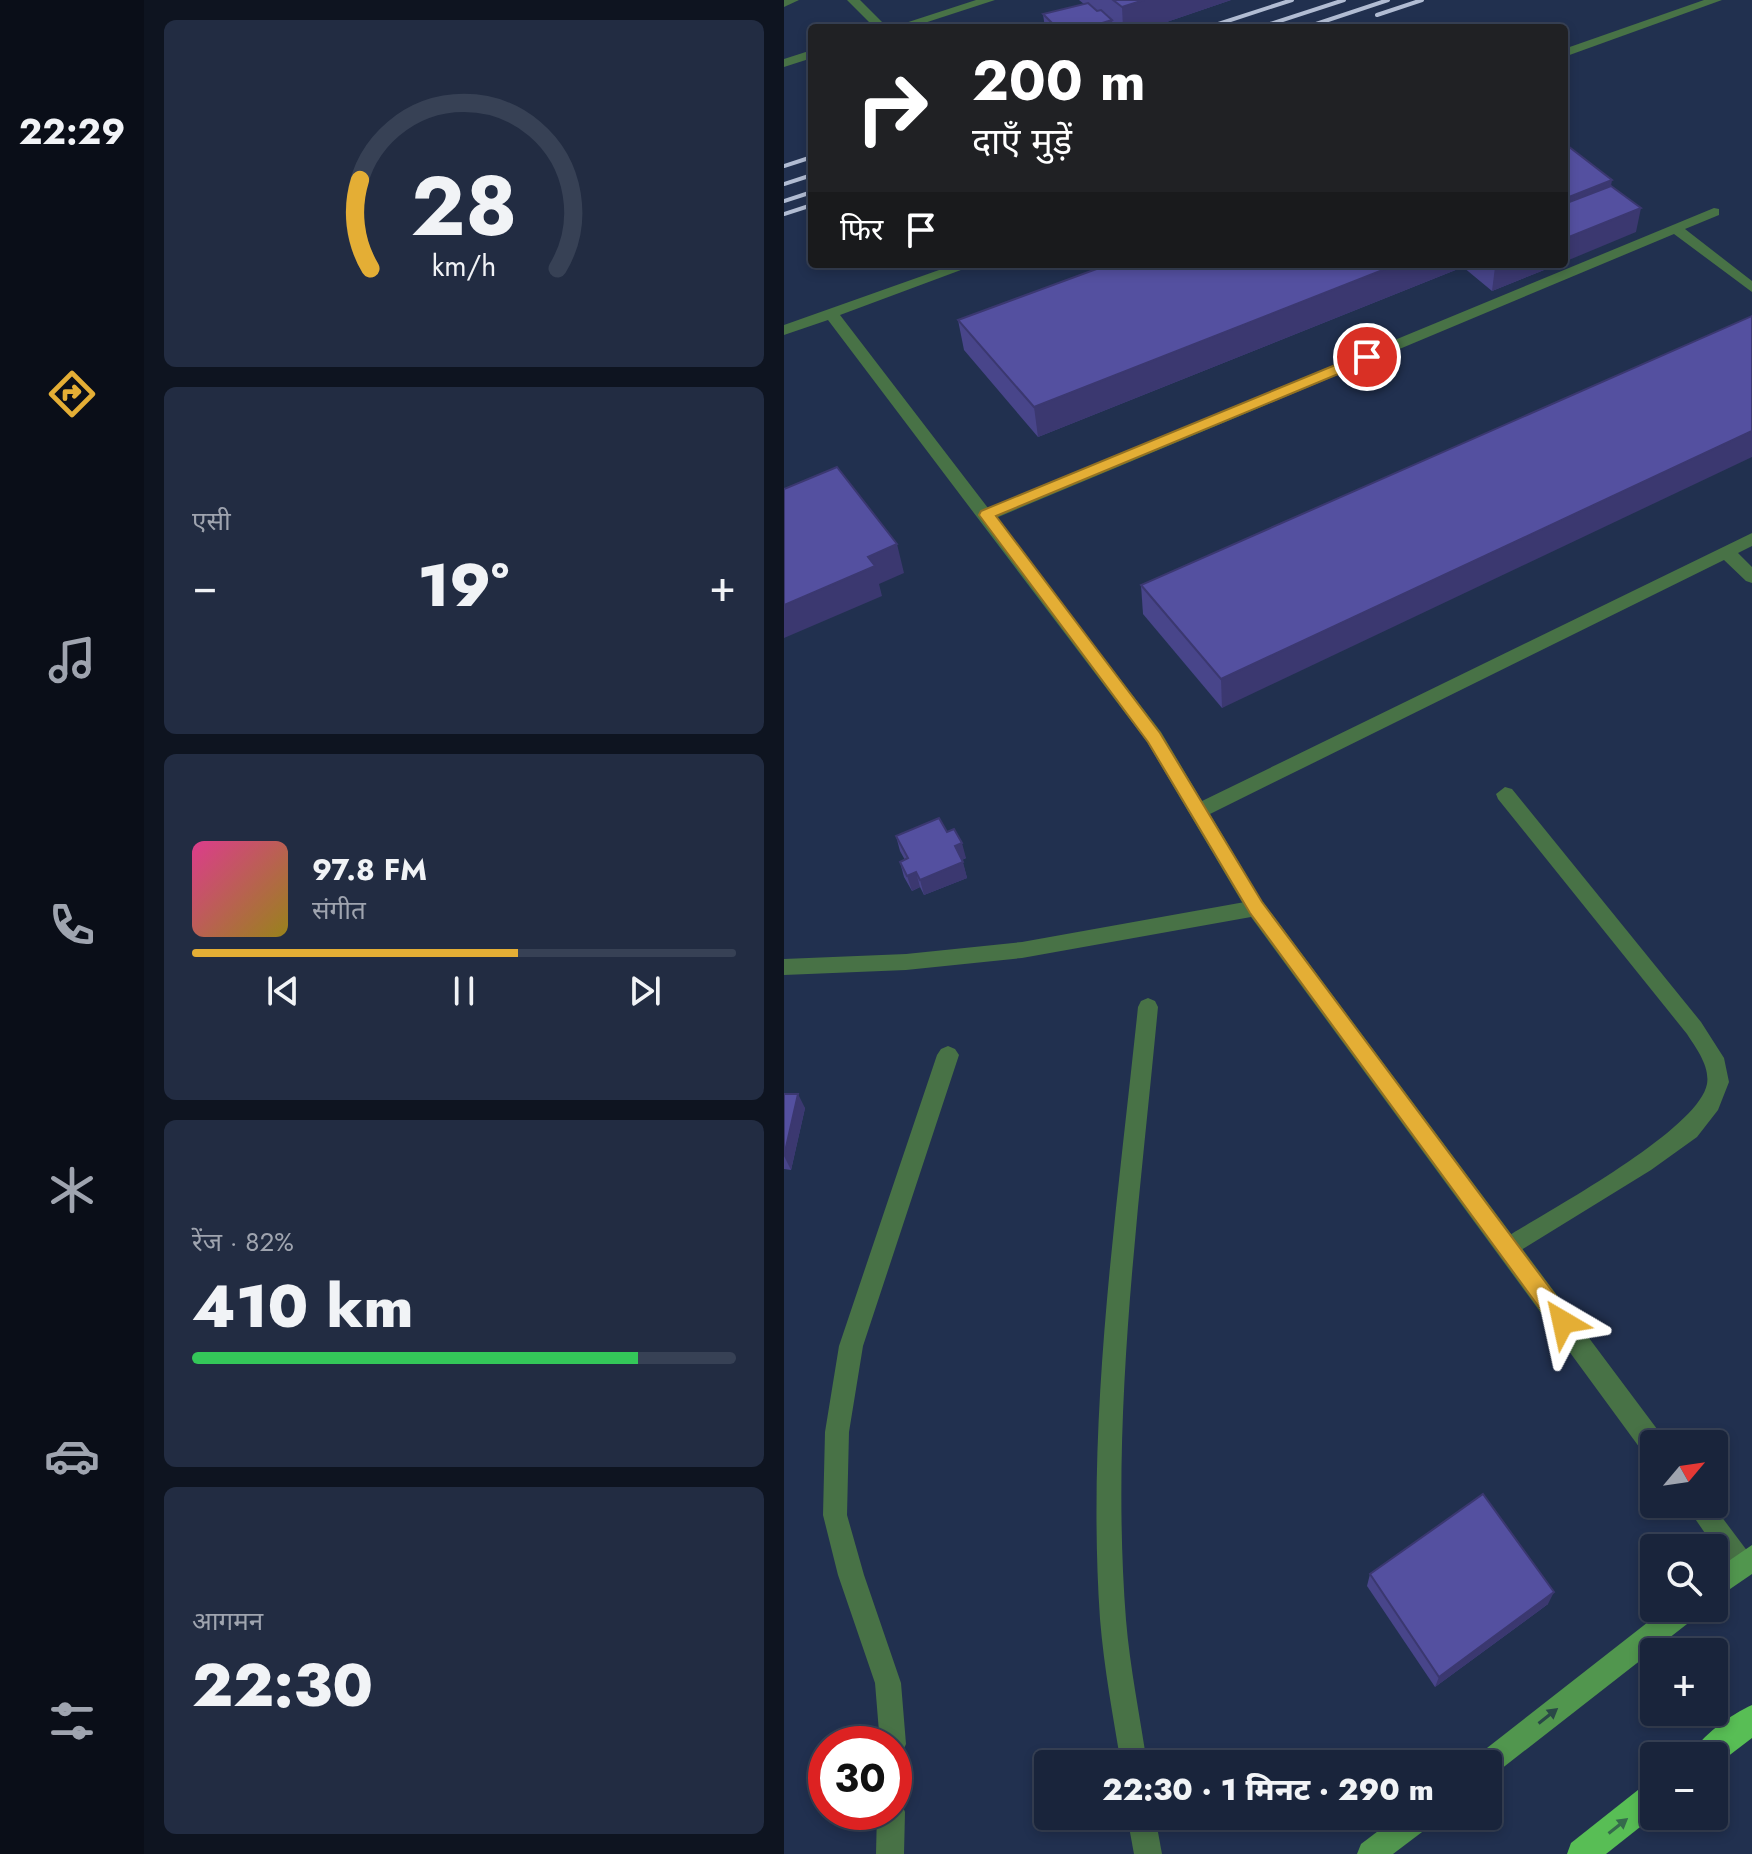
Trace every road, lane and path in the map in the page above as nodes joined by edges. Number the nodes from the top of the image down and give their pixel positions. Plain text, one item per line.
1 (793, 0) edge
2 (853, 0) edge
3 (989, 0) edge
4 (1716, 0) edge
5 (784, 3) edge
6 (878, 24) edge
7 (909, 24) edge
8 (1568, 52) edge
9 (808, 55) edge
10 (784, 63) edge
11 (1714, 212) dead end
12 (1675, 228) junction
13 (959, 268) edge
14 (1752, 288) edge
15 (831, 314) junction
16 (784, 330) edge
17 (987, 515) junction
18 (1752, 539) edge
19 (1726, 551) junction
20 (1752, 577) edge
21 (1505, 794) dead end
22 (1199, 811) junction
23 (1256, 908) junction
24 (784, 967) edge
25 (1148, 1007) dead end
26 (948, 1055) dead end
27 (1508, 1248) junction
28 (1642, 1430) edge
29 (1709, 1518) edge
30 (1747, 1562) edge
31 (1728, 1576) edge
32 (1669, 1622) edge
33 (1752, 1720) edge
34 (892, 1726) edge
35 (1724, 1742) edge
36 (1132, 1750) edge
37 (1502, 1752) edge
38 (1640, 1808) edge
39 (891, 1830) edge
40 (1144, 1830) edge
41 (1402, 1830) edge
42 (890, 1854) edge
43 (1148, 1854) edge
44 (1371, 1854) edge
45 (1582, 1854) edge

1 - 5 street
2 - 6 street
3 - 7 street
4 - 8 street
9 - 10 street
11 - 12 street
12 - 14 street
12 - 17 street
13 - 15 street
15 - 16 street
15 - 17 street
17 - 22 street
18 - 19 street
19 - 20 street
19 - 22 street
21 - 27 street
22 - 23 street
23 - 24 street
23 - 27 street
25 - 36 street
26 - 34 street
27 - 28 street
29 - 30 street
30 - 31 main road
37 -> 32 main road
33 - 35 highway
45 -> 38 highway
39 - 42 street
40 - 43 street
41 - 44 main road

